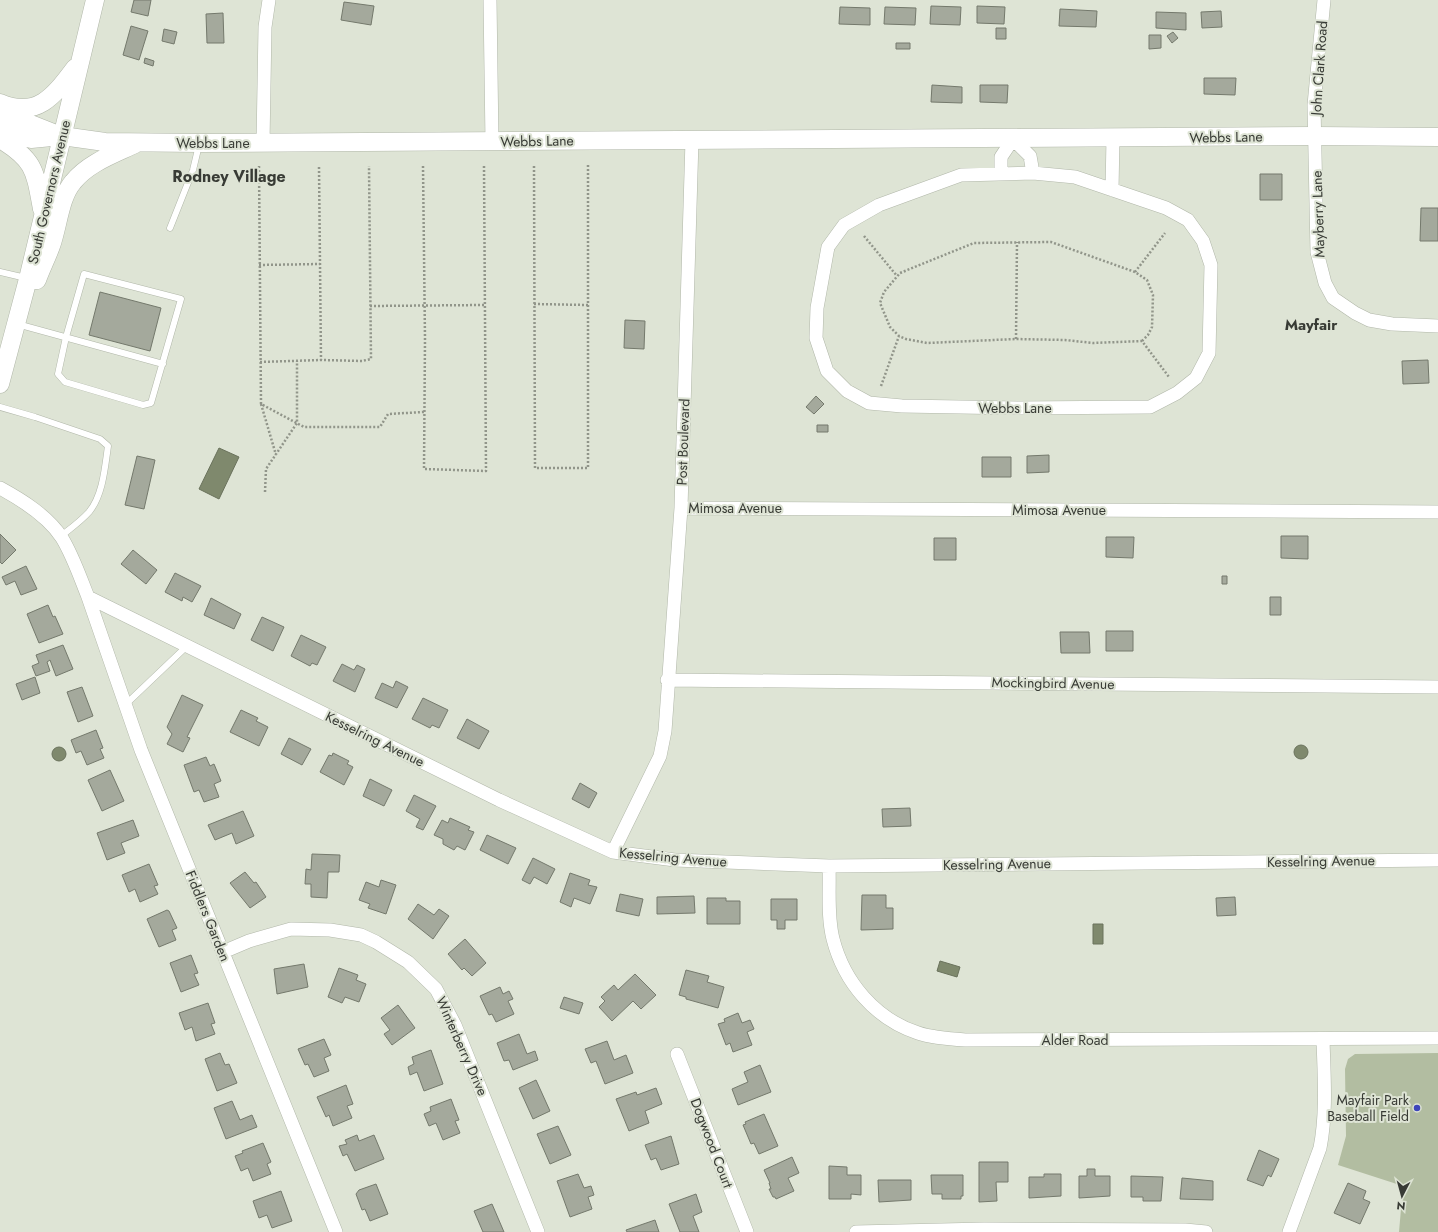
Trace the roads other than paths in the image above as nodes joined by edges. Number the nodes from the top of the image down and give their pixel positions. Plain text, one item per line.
1 (95, 0) edge
2 (269, 0) edge
3 (490, 0) edge
4 (1324, 0) edge
5 (79, 63) junction
6 (0, 103) edge
7 (0, 111) edge
8 (0, 129) edge
9 (62, 136) junction
10 (1315, 136) junction
11 (1438, 137) edge
12 (0, 138) edge
13 (1113, 138) junction
14 (1013, 139) junction
15 (692, 140) junction
16 (492, 142) junction
17 (139, 143) junction
18 (199, 143) junction
19 (264, 143) junction
20 (1033, 173) junction
21 (1001, 174) junction
22 (1112, 190) junction
23 (43, 217) junction
24 (170, 228) dead end
25 (0, 272) edge
26 (28, 278) junction
27 (1438, 326) edge
28 (15, 330) junction
29 (66, 337) junction
30 (163, 364) junction
31 (0, 384) edge
32 (0, 407) edge
33 (0, 488) edge
34 (681, 508) junction
35 (1438, 512) edge
36 (61, 536) junction
37 (88, 597) junction
38 (187, 646) junction
39 (668, 680) junction
40 (1438, 687) edge
41 (125, 705) junction
42 (613, 852) junction
43 (1438, 860) edge
44 (829, 866) junction
45 (223, 952) junction
46 (1438, 1038) edge
47 (1323, 1039) junction
48 (677, 1054) dead end
49 (336, 1232) edge
50 (538, 1232) edge
51 (747, 1232) edge
52 (856, 1232) edge
53 (1206, 1232) edge
54 (1289, 1232) edge

1 - 5 street, South Governors Avenue
2 - 19 street
3 - 16 street
4 - 10 street, John Clark Road
5 - 6 street
5 - 9 street, South Governors Avenue
7 - 9 street, Webbs Lane
8 - 9 street, Webbs Lane
9 - 17 street, Webbs Lane
9 - 23 street, South Governors Avenue
10 - 11 street, Webbs Lane
10 - 13 street, Webbs Lane
10 - 27 street, Mayberry Lane
12 - 23 street
13 - 14 street, Webbs Lane
13 - 22 street
14 - 15 street, Webbs Lane
14 - 20 street
14 - 21 street
15 - 16 street, Webbs Lane
15 - 34 street, Post Boulevard
16 - 19 street, Webbs Lane
17 - 18 street, Webbs Lane
17 - 28 street
18 - 19 street, Webbs Lane
18 - 24 lane
20 - 21 street, Webbs Lane
20 - 22 street, Webbs Lane
21 - 22 street, Webbs Lane
23 - 26 street, South Governors Avenue
25 - 26 lane
26 - 28 street, South Governors Avenue
28 - 29 lane
28 - 31 street, South Governors Avenue
29 - 30 lane
29 - 30 lane
29 - 30 lane
32 - 36 lane
33 - 36 street
34 - 35 street, Mimosa Avenue
34 - 39 street, Post Boulevard
36 - 37 street
37 - 38 street, Kesselring Avenue
37 - 41 street, Fiddlers Garden
38 - 41 lane
38 - 42 street, Kesselring Avenue
39 - 40 street, Mockingbird Avenue
39 - 42 street, Post Boulevard
41 - 45 street, Fiddlers Garden
42 - 44 street, Kesselring Avenue
43 - 44 street, Kesselring Avenue
44 - 47 street, Alder Road
45 - 49 street, Fiddlers Garden
45 - 50 street, Winterberry Drive
46 - 47 street, Alder Road
47 - 54 street
48 - 51 street, Dogwood Court
52 - 53 street

